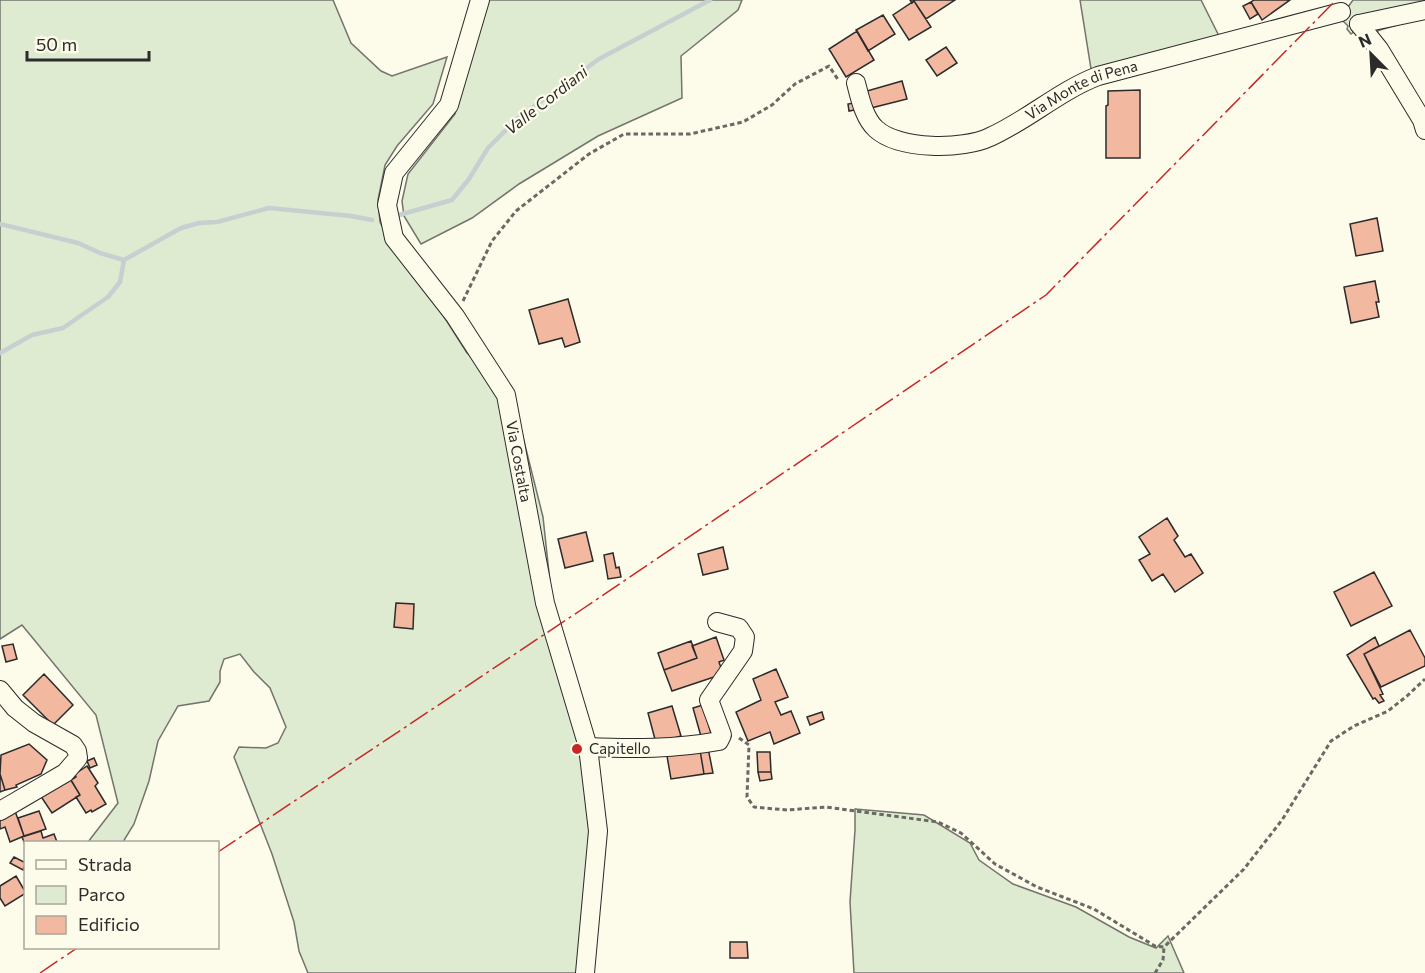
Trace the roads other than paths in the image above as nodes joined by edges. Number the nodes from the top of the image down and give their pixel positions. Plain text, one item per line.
1 (480, 0) edge
2 (1335, 6) edge
3 (1425, 10) edge
4 (1359, 24) junction
5 (856, 83) road end
6 (1425, 129) edge
7 (717, 622) dead end
8 (0, 690) edge
9 (588, 747) junction
10 (0, 811) edge
11 (585, 973) edge

1 - 9 street, Via Costalta
2 - 4 street, Via Monte di Pena
2 - 5 street, Via Monte di Pena
3 - 4 street
4 - 6 street
7 - 9 street
8 - 10 street
9 - 11 street, Via Costalta

